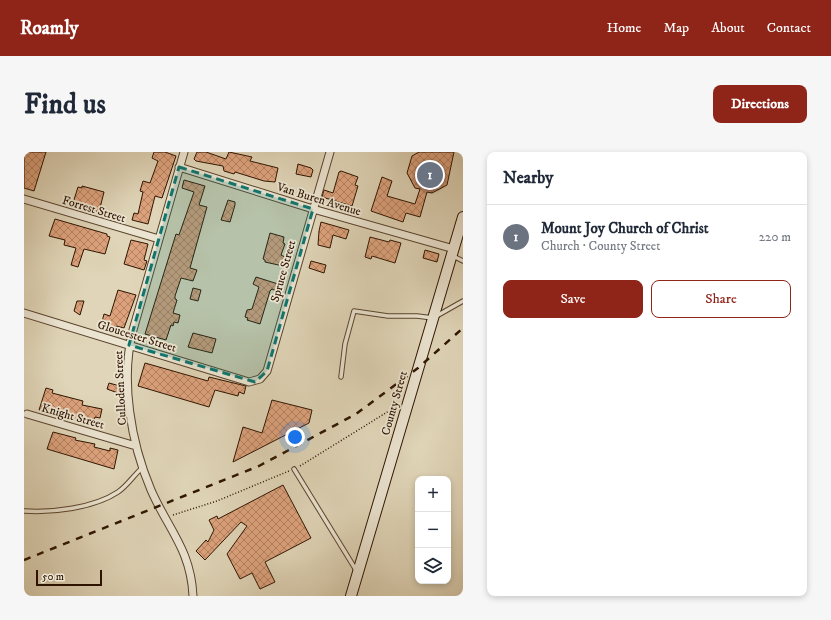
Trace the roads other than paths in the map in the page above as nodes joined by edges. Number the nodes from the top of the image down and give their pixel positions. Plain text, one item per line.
1 (184, 152) edge
2 (330, 152) edge
3 (179, 167) junction
4 (24, 199) edge
5 (314, 209) junction
6 (463, 217) edge
7 (159, 239) junction
8 (453, 252) junction
9 (463, 261) edge
10 (463, 301) edge
11 (24, 313) edge
12 (433, 318) junction
13 (129, 345) junction
14 (340, 377) dead end
15 (244, 380) joint
16 (27, 414) dead end
17 (136, 446) junction
18 (143, 467) junction
19 (294, 469) dead end
20 (24, 512) edge
21 (358, 573) junction
22 (194, 596) edge
23 (352, 596) edge

1 - 3 street, Culloden Street
2 - 5 street, Spruce Street
3 - 5 street, Van Buren Avenue
3 - 7 street, Culloden Street
4 - 7 street, Forrest Street
5 - 8 street, Van Buren Avenue
5 - 15 street, Spruce Street
6 - 8 street, County Street
7 - 13 street, Culloden Street
8 - 9 lane
8 - 12 street, County Street
10 - 12 lane
11 - 13 street, Gloucester Street
12 - 14 lane
12 - 21 street, County Street
13 - 15 street, Gloucester Street
13 - 17 street, Culloden Street
16 - 17 street, Knight Street
17 - 18 street, Culloden Street
18 - 20 lane
18 - 22 street, Culloden Street
19 - 21 lane
21 - 23 street, County Street

